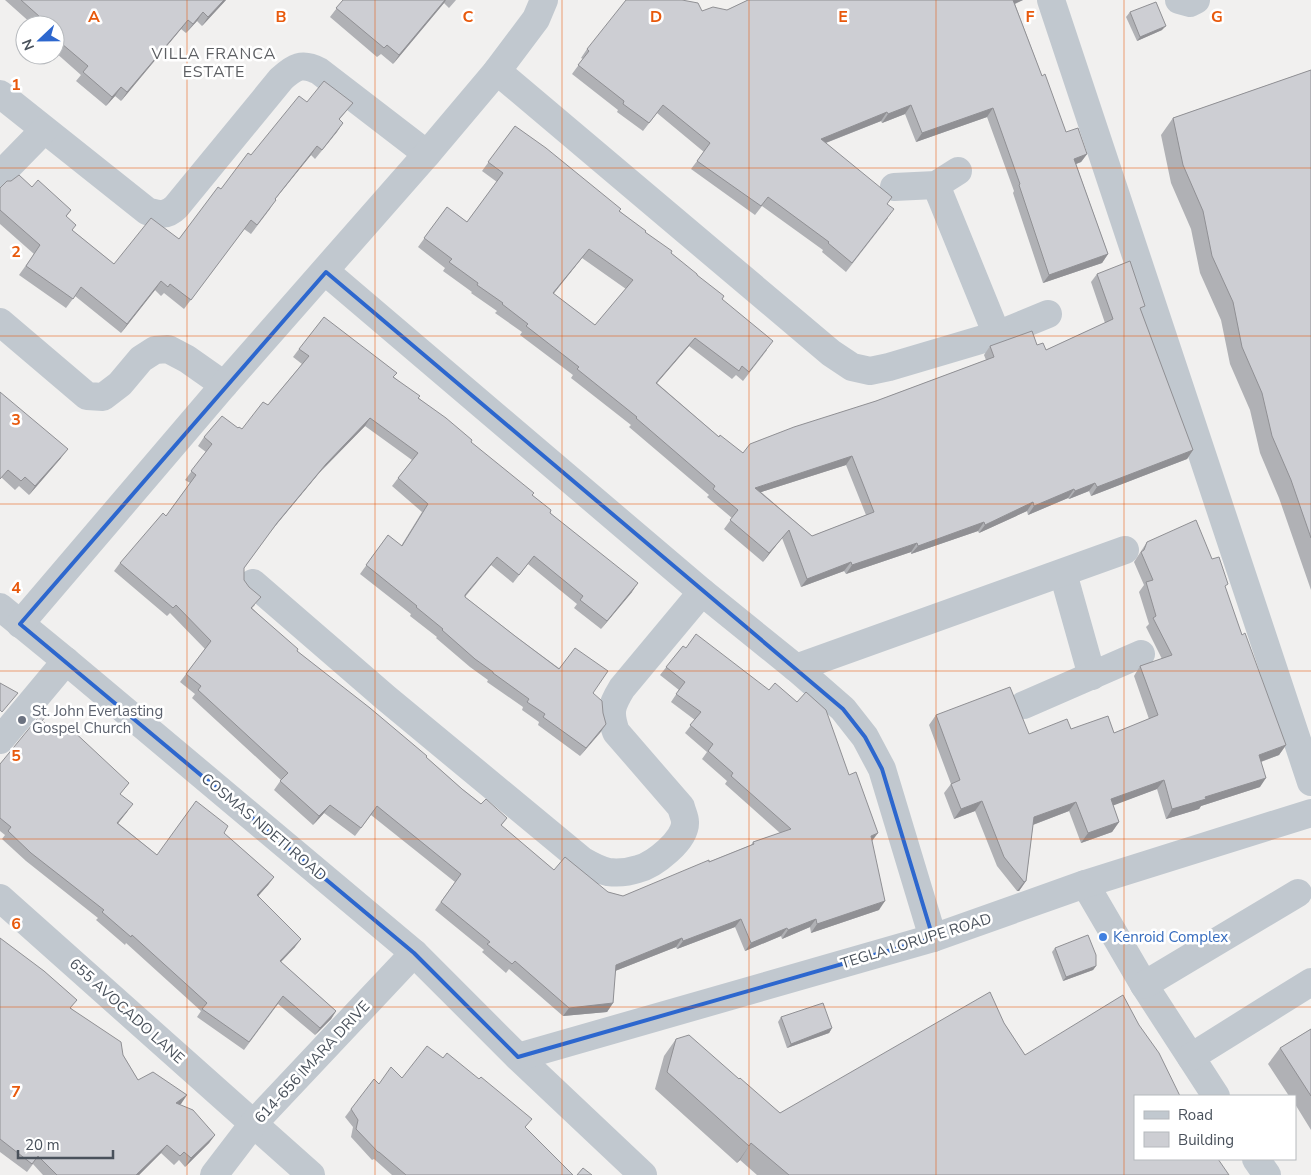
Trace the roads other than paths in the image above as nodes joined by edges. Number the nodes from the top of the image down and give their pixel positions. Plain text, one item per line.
1 (544, 0) edge
2 (1055, 0) edge
3 (1179, 0) edge
4 (1196, 0) edge
5 (497, 71) junction
6 (0, 94) edge
7 (44, 130) junction
8 (427, 154) junction
9 (0, 175) edge
10 (894, 187) dead end
11 (326, 272) junction
12 (1048, 314) dead end
13 (0, 322) edge
14 (997, 335) junction
15 (224, 386) junction
16 (1125, 550) dead end
17 (1063, 573) junction
18 (253, 583) dead end
19 (702, 592) junction
20 (10, 616) edge
21 (1141, 654) dead end
22 (66, 661) junction
23 (796, 668) junction
24 (1092, 676) junction
25 (1024, 705) dead end
26 (0, 740) edge
27 (1311, 782) edge
28 (1311, 813) edge
29 (1085, 884) junction
30 (1298, 894) dead end
31 (0, 898) edge
32 (933, 938) junction
33 (414, 953) junction
34 (1311, 982) edge
35 (1144, 985) junction
36 (518, 1057) junction
37 (1191, 1057) junction
38 (1215, 1095) edge
39 (253, 1124) junction
40 (1257, 1160) edge
41 (214, 1175) edge
42 (311, 1175) edge
43 (643, 1175) edge
44 (1267, 1175) edge

1 - 5 street
2 - 27 street
3 - 4 street
5 - 8 street
5 - 14 street
6 - 7 street
7 - 8 street
7 - 9 street
8 - 11 street
10 - 14 street
11 - 15 street
11 - 19 street
12 - 14 street
13 - 15 street
15 - 20 street
16 - 17 street
17 - 23 street
17 - 24 street
18 - 19 street
19 - 23 street
20 - 22 street, COSMAS NDETI ROAD
21 - 24 street
22 - 26 street
22 - 33 street, COSMAS NDETI ROAD
23 - 32 street
24 - 25 street
28 - 29 street, TEGLA LORUPE ROAD
29 - 32 street, TEGLA LORUPE ROAD
29 - 35 street
30 - 35 street
31 - 39 street, 655 AVOCADO LANE
32 - 36 street, TEGLA LORUPE ROAD
33 - 36 street, COSMAS NDETI ROAD
33 - 39 street, 614-656 IMARA DRIVE
34 - 37 street
35 - 37 street
36 - 43 street, COSMAS NDETI ROAD
37 - 38 street
39 - 41 street, 614-656 IMARA DRIVE
39 - 42 street, 655 AVOCADO LANE
40 - 44 street

